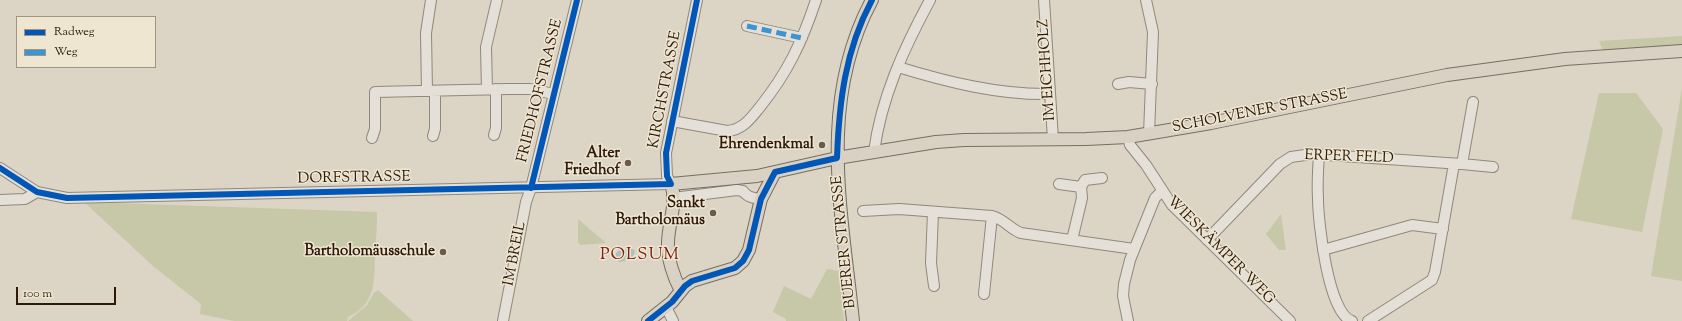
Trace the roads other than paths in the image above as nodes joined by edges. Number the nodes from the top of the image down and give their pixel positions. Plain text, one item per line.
1 (431, 0) edge
2 (497, 0) edge
3 (577, 0) edge
4 (696, 0) edge
5 (816, 0) edge
6 (872, 0) edge
7 (930, 0) edge
8 (1044, 0) edge
9 (1146, 0) edge
10 (746, 26) dead end
11 (802, 38) junction
12 (1682, 51) edge
13 (898, 67) junction
14 (1118, 84) dead end
15 (1152, 84) junction
16 (491, 89) junction
17 (431, 91) junction
18 (554, 94) junction
19 (1050, 94) junction
20 (1473, 102) dead end
21 (672, 121) junction
22 (1150, 134) junction
23 (494, 135) dead end
24 (433, 136) dead end
25 (1128, 137) junction
26 (372, 138) dead end
27 (1053, 139) junction
28 (874, 152) junction
29 (1318, 155) junction
30 (837, 158) junction
31 (1458, 164) junction
32 (1493, 167) dead end
33 (0, 168) edge
34 (775, 172) junction
35 (1102, 178) dead end
36 (671, 184) junction
37 (1058, 184) dead end
38 (1081, 187) junction
39 (531, 188) junction
40 (37, 192) junction
41 (1161, 192) junction
42 (673, 198) junction
43 (761, 199) junction
44 (0, 200) edge
45 (862, 211) dead end
46 (933, 212) junction
47 (992, 216) junction
48 (1443, 229) junction
49 (1072, 240) junction
50 (1207, 240) junction
51 (1134, 249) junction
52 (1323, 250) junction
53 (934, 286) dead end
54 (681, 291) junction
55 (984, 294) dead end
56 (666, 307) junction
57 (502, 321) edge
58 (648, 321) edge
59 (673, 321) edge
60 (853, 321) edge
61 (1128, 321) edge
62 (1290, 321) edge
63 (1352, 321) edge
64 (1368, 321) edge

1 - 17 street
2 - 16 street
3 - 18 street, FRIEDHOFSTRASSE
4 - 21 street, KIRCHSTRASSE
5 - 11 street
6 - 30 main road, BUERER STRASSE
7 - 13 street
8 - 19 street, IM EICHHOLZ
9 - 15 street
10 - 11 street
11 - 21 street
12 - 22 main road, SCHOLVENER STRASSE
13 - 19 street
13 - 28 street
14 - 15 street
15 - 22 street
16 - 17 street
16 - 18 street
16 - 23 street
17 - 24 street
17 - 26 street
18 - 39 street, FRIEDHOFSTRASSE
19 - 27 street, IM EICHHOLZ
20 - 31 street
21 - 36 street, KIRCHSTRASSE
22 - 25 main road, SCHOLVENER STRASSE
25 - 27 main road, SCHOLVENER STRASSE
25 - 41 street, WIESKÄMPER WEG
27 - 28 main road, SCHOLVENER STRASSE
28 - 30 main road, SCHOLVENER STRASSE
29 - 31 street, ERPER FELD
29 - 50 street, ERPER FELD
29 - 52 street
30 - 34 main road, DORFSTRASSE
30 - 60 main road, BUERER STRASSE
31 - 32 street, ERPER FELD
31 - 48 street
33 - 40 street, DORFSTRASSE
34 - 36 main road, DORFSTRASSE
34 - 43 main road
35 - 38 street
36 - 39 street, DORFSTRASSE
36 - 42 main road, KIRCHSTRASSE
37 - 38 street
38 - 49 street
39 - 40 street, DORFSTRASSE
39 - 57 street, IM BREIL
40 - 44 street
41 - 50 street, WIESKÄMPER WEG
41 - 51 street
42 - 43 street
42 - 54 main road, KIRCHSTRASSE
43 - 54 main road
45 - 46 street
46 - 47 street
46 - 53 street
47 - 49 street
47 - 55 street
48 - 52 street
48 - 64 street
49 - 51 street
50 - 62 street, WIESKÄMPER WEG
51 - 61 street
52 - 63 street
54 - 56 main road
56 - 58 main road
56 - 59 street

